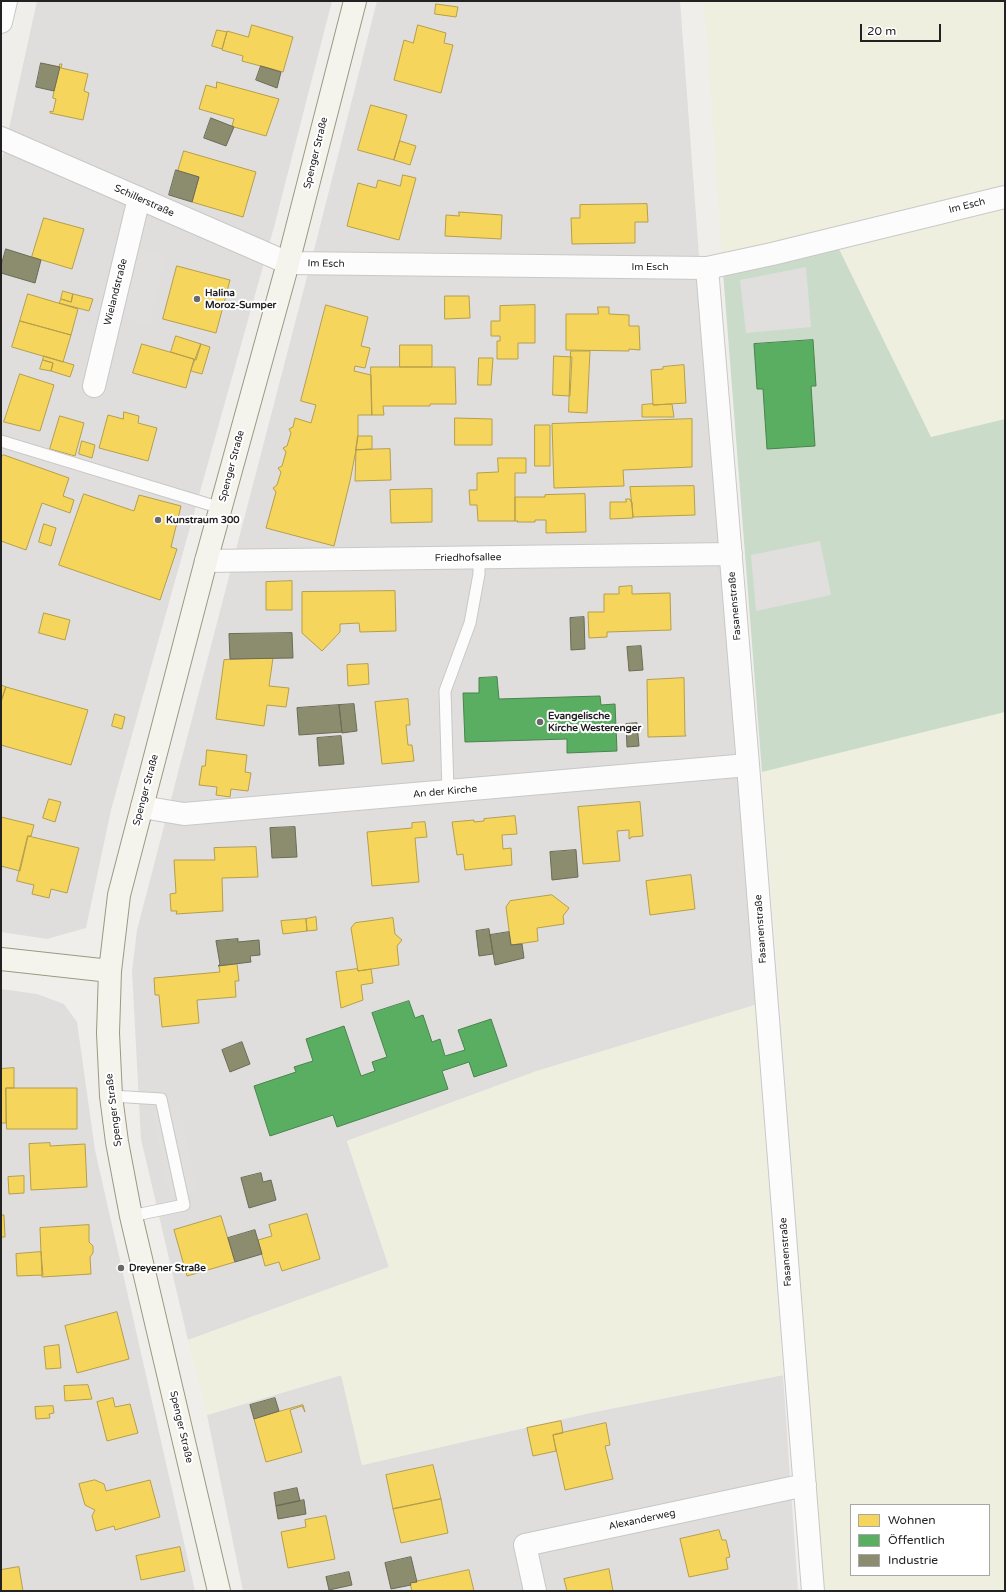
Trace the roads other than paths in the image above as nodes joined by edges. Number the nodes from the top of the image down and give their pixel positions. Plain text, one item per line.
1 (6, 1) edge
2 (355, 1) edge
3 (1, 22) edge
4 (1, 138) edge
5 (1005, 197) edge
6 (139, 198) junction
7 (288, 263) junction
8 (707, 268) junction
9 (94, 386) dead end
10 (1, 441) edge
11 (221, 508) junction
12 (731, 554) junction
13 (479, 558) junction
14 (206, 561) junction
15 (748, 765) junction
16 (448, 791) junction
17 (142, 807) junction
18 (1, 959) edge
19 (110, 971) junction
20 (111, 1096) junction
21 (131, 1216) junction
22 (804, 1485) junction
23 (218, 1591) edge
24 (535, 1591) edge
25 (813, 1591) edge

1 - 3 street
2 - 7 street, Spenger Straße
4 - 6 street, Schillerstraße
5 - 8 street, Im Esch
6 - 7 street, Schillerstraße
6 - 9 street, Wielandstraße
7 - 8 street, Im Esch
7 - 11 street, Spenger Straße
8 - 12 street, Fasanenstraße
10 - 11 lane
11 - 14 street, Spenger Straße
12 - 13 street, Friedhofsallee
12 - 15 street, Fasanenstraße
13 - 14 street, Friedhofsallee
13 - 16 lane
14 - 17 street, Spenger Straße
15 - 16 street, An der Kirche
15 - 22 street, Fasanenstraße
16 - 17 street, An der Kirche
17 - 19 street, Spenger Straße
18 - 19 street
19 - 20 street, Spenger Straße
20 - 21 street, Spenger Straße
20 - 21 lane
21 - 23 street, Spenger Straße
22 - 24 street, Alexanderweg
22 - 25 street, Fasanenstraße

